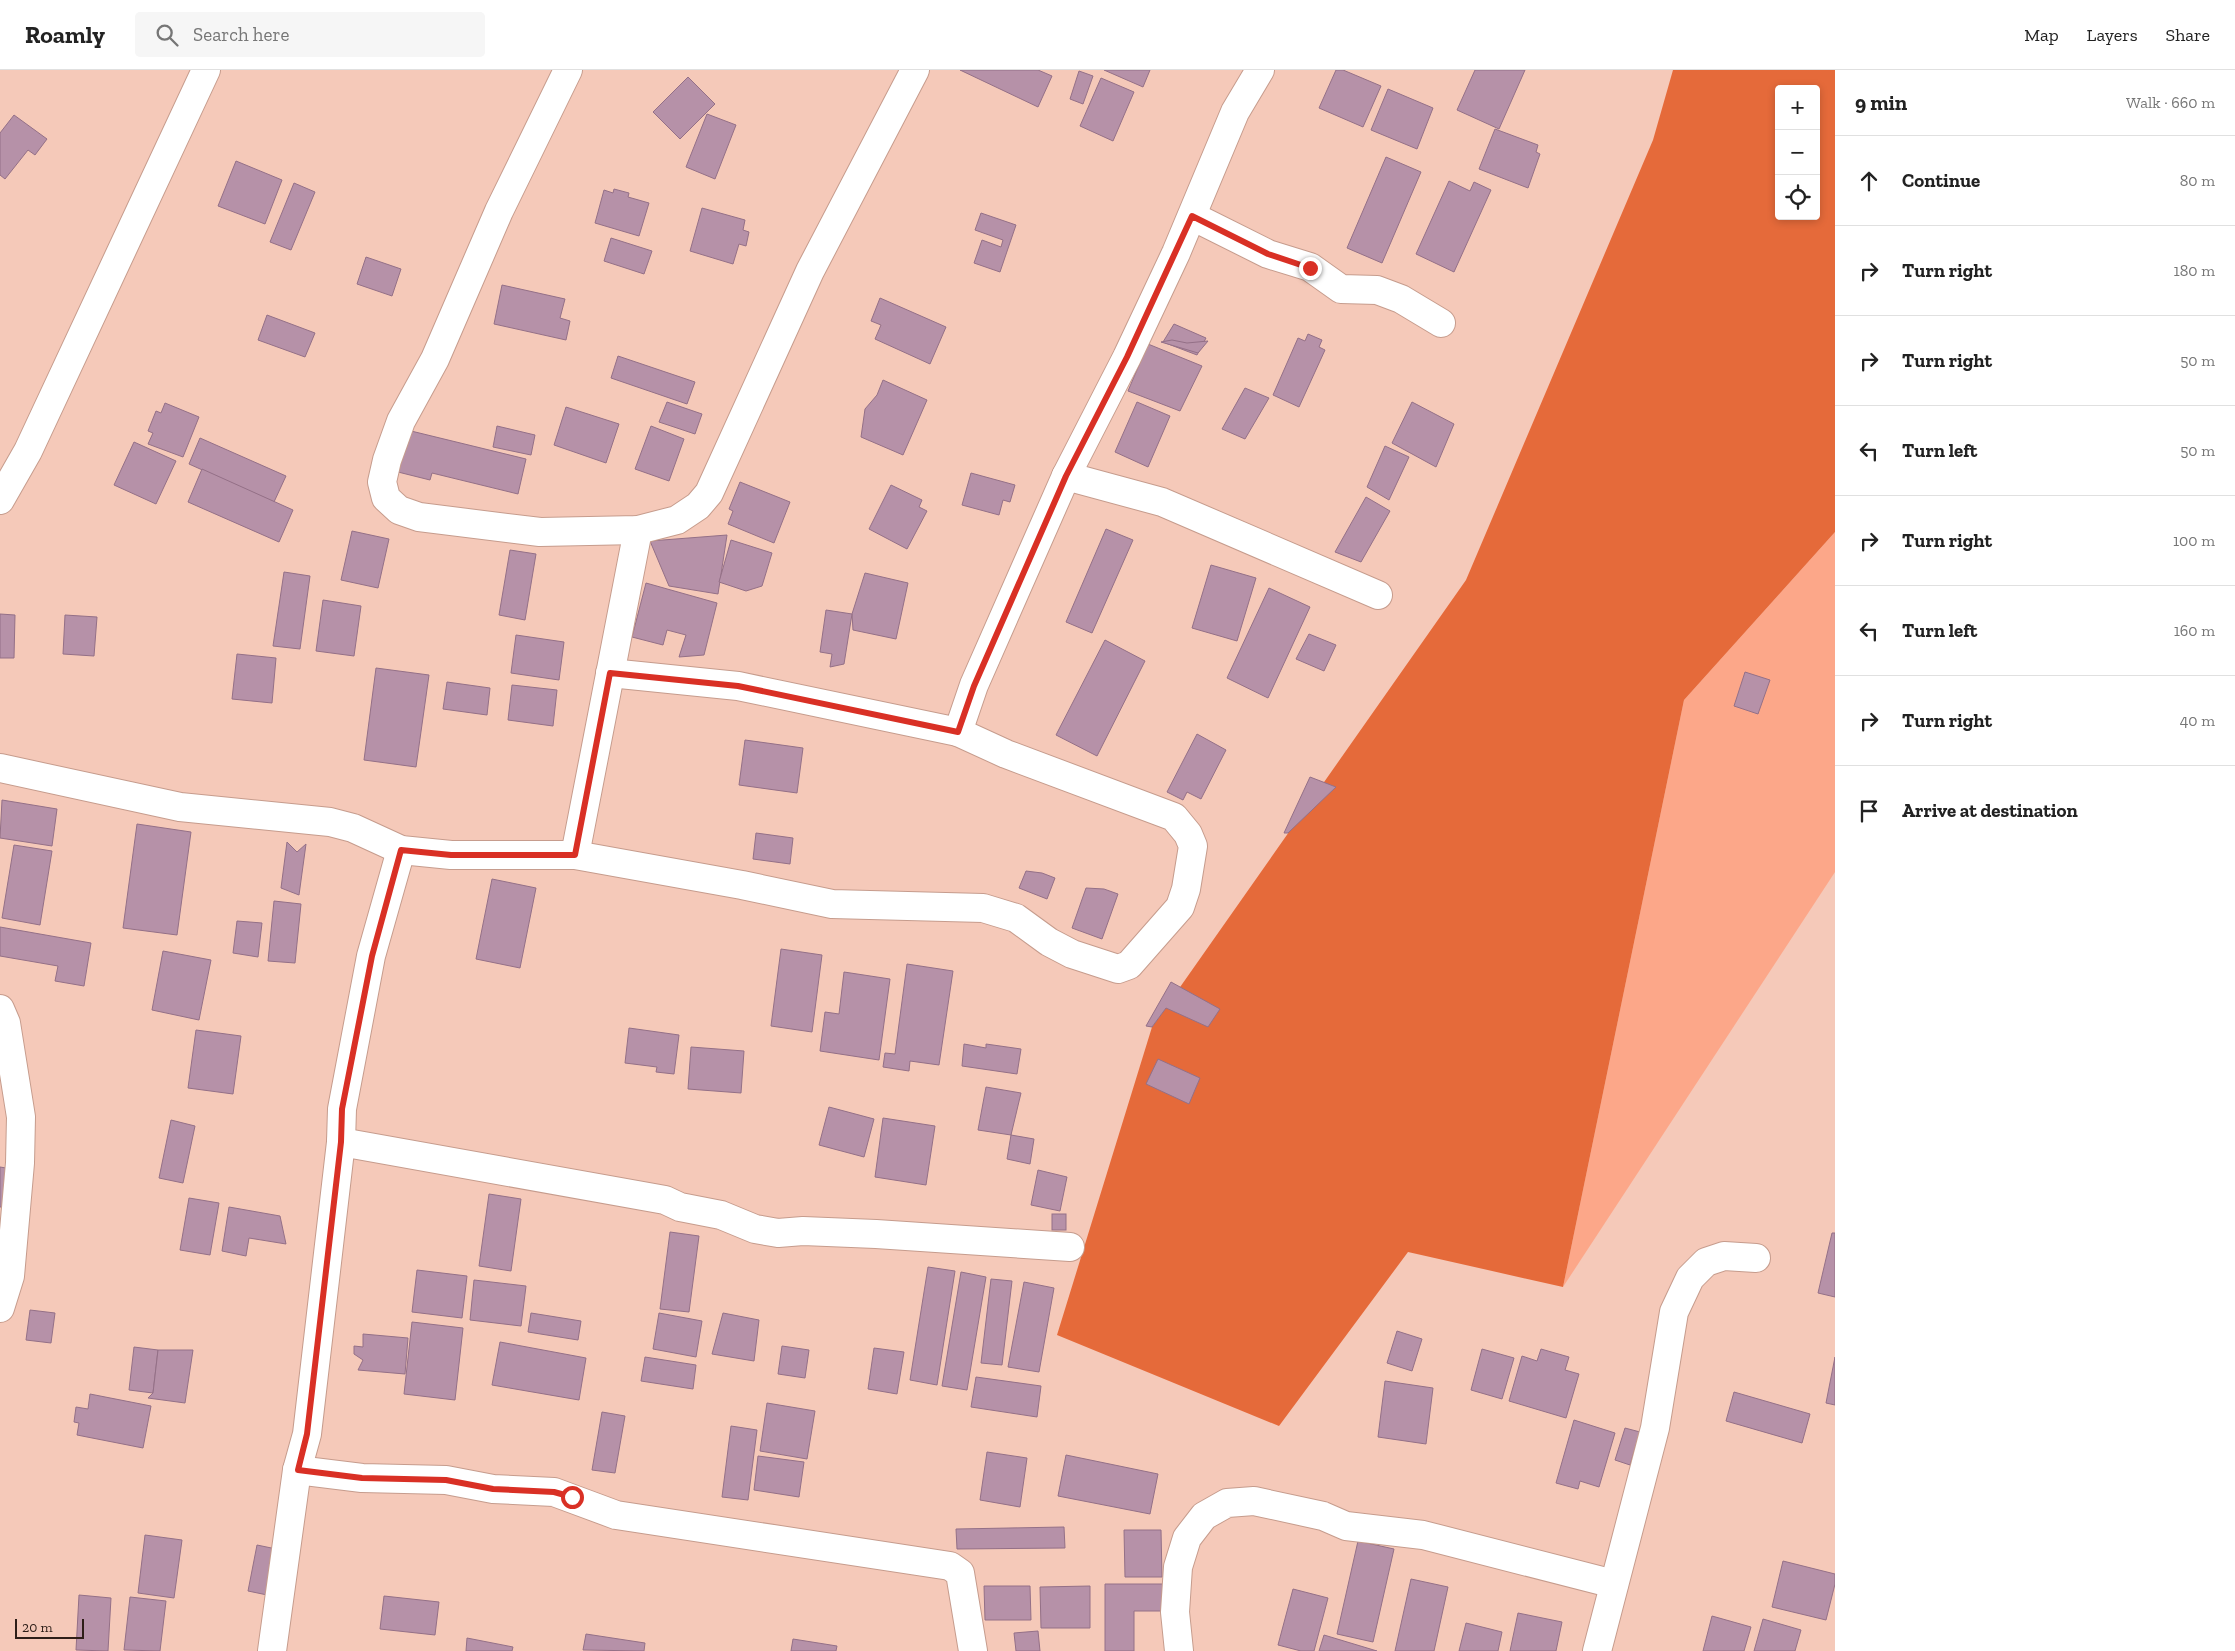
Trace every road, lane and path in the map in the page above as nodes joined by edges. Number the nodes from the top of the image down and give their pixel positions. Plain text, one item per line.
1 (206, 70) edge
2 (568, 70) edge
3 (915, 70) edge
4 (1260, 70) edge
5 (1192, 216) junction
6 (1441, 323) dead end
7 (1066, 476) junction
8 (0, 500) edge
9 (638, 530) junction
10 (1378, 595) dead end
11 (610, 673) junction
12 (958, 732) junction
13 (0, 768) edge
14 (401, 850) junction
15 (575, 855) junction
16 (0, 1009) edge
17 (341, 1142) junction
18 (1070, 1247) dead end
19 (1756, 1258) dead end
20 (0, 1308) edge
21 (298, 1470) junction
22 (1614, 1584) junction
23 (272, 1651) edge
24 (973, 1651) edge
25 (1178, 1651) edge
26 (1597, 1651) edge

1 - 8 street
2 - 9 street
3 - 9 street
4 - 5 street
5 - 6 street
5 - 7 street
7 - 10 street
7 - 12 street
9 - 11 street
11 - 12 street
11 - 15 street
12 - 15 street
13 - 14 street
14 - 15 street
14 - 17 street
16 - 20 street
17 - 18 street
17 - 21 street
19 - 22 street
21 - 23 street
21 - 24 street
22 - 25 street
22 - 26 street

